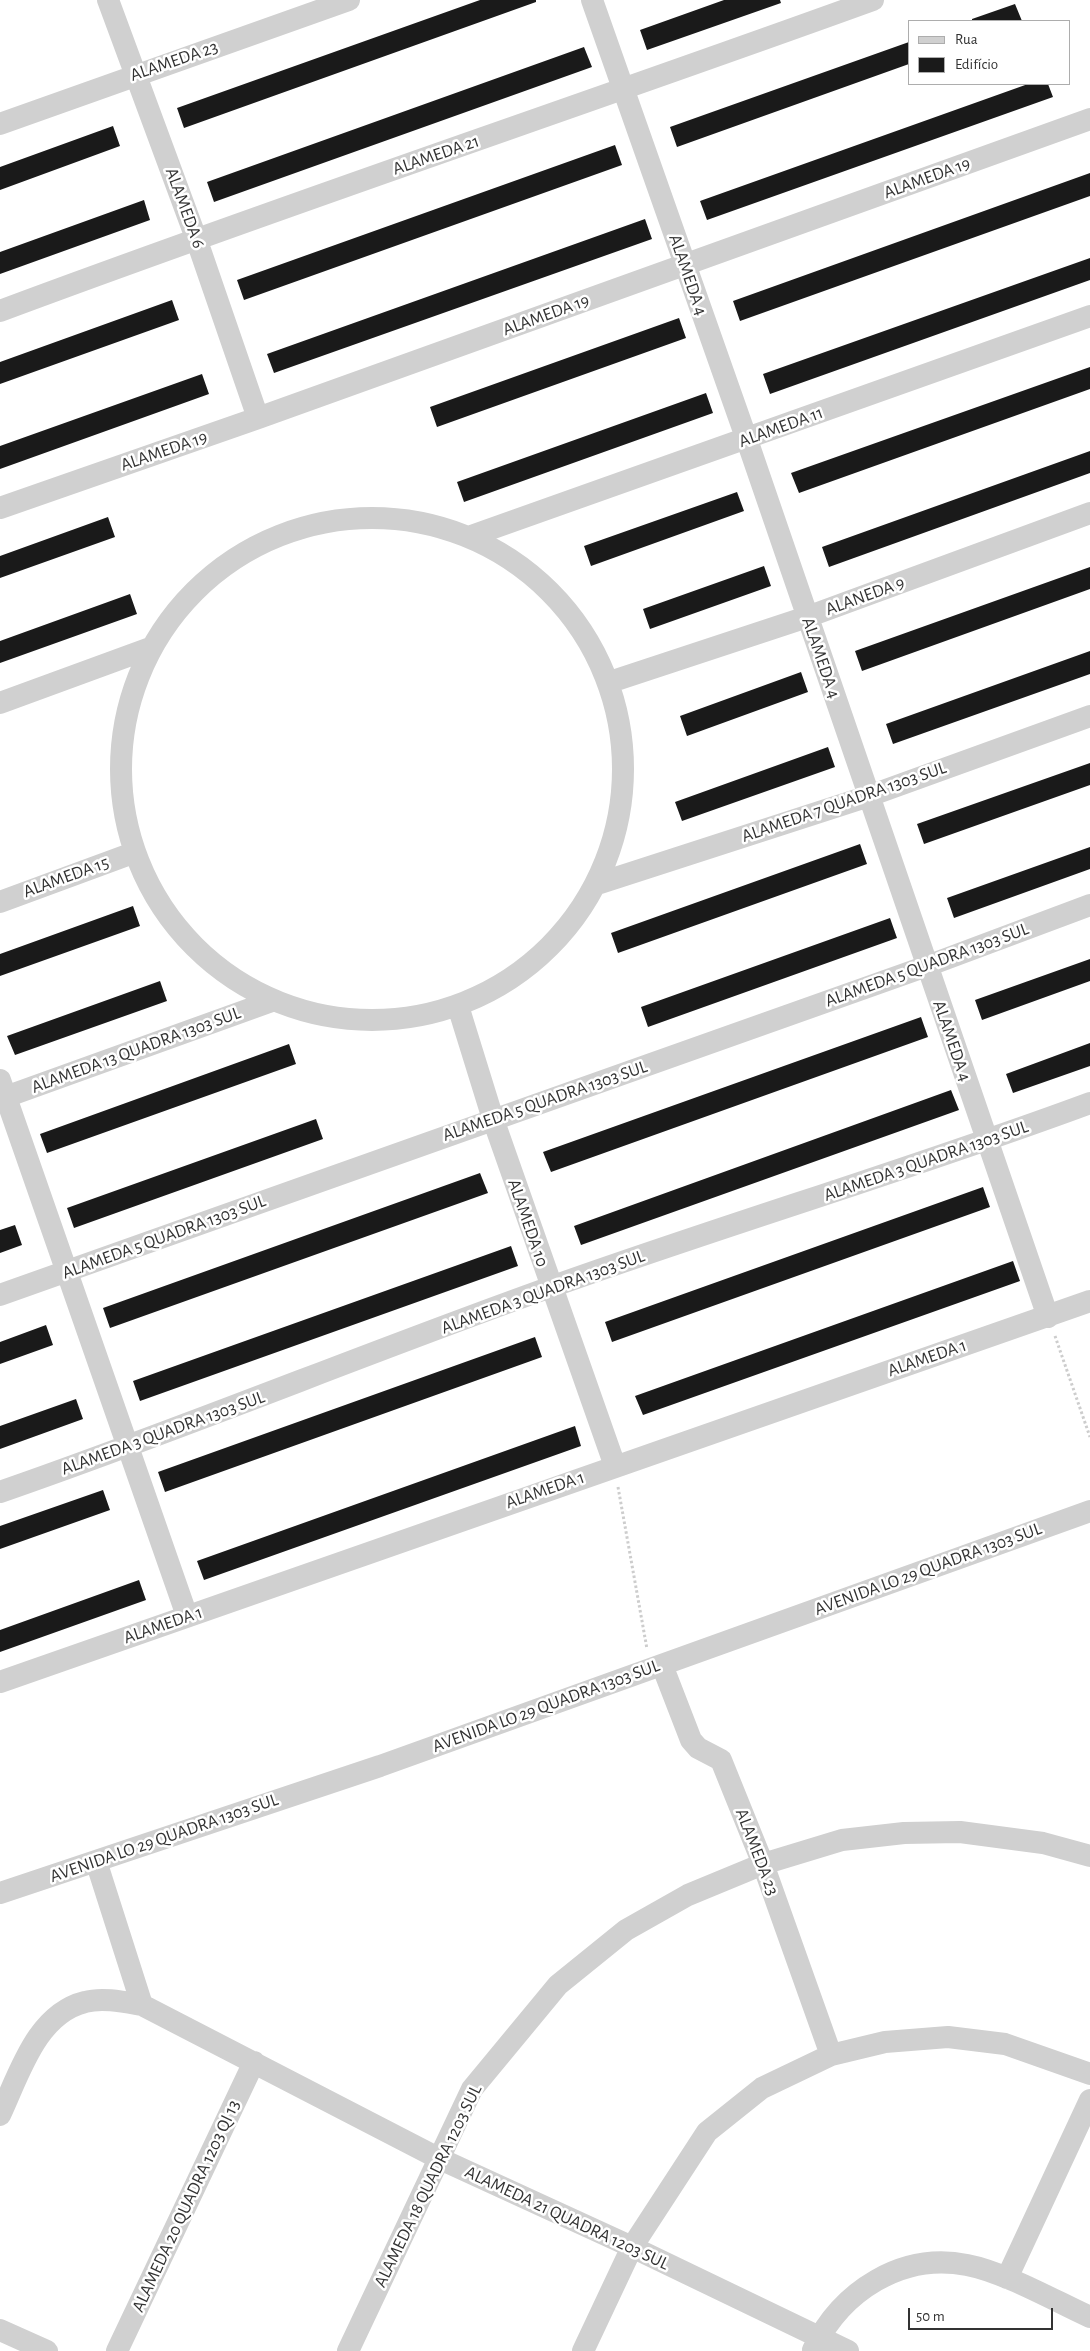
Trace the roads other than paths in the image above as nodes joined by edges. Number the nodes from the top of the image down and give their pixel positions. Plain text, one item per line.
1 (108, 0) edge
2 (349, 0) edge
3 (592, 0) edge
4 (873, 0) edge
5 (136, 75) junction
6 (624, 90) junction
7 (1090, 119) edge
8 (0, 124) edge
9 (196, 238) junction
10 (684, 266) junction
11 (0, 311) edge
12 (1090, 316) edge
13 (258, 418) junction
14 (747, 440) junction
15 (0, 508) edge
16 (1090, 513) edge
17 (471, 536) junction
18 (807, 617) junction
19 (150, 648) junction
20 (610, 682) junction
21 (0, 702) edge
22 (1090, 716) edge
23 (869, 796) junction
24 (133, 853) junction
25 (597, 884) junction
26 (0, 902) edge
27 (1090, 906) edge
28 (926, 966) junction
29 (272, 1001) junction
30 (458, 1006) junction
31 (2, 1092) edge
32 (1090, 1103) edge
33 (493, 1119) junction
34 (987, 1142) junction
35 (67, 1271) junction
36 (550, 1287) junction
37 (0, 1295) edge
38 (1090, 1301) edge
39 (1048, 1317) junction
40 (128, 1448) junction
41 (615, 1466) junction
42 (0, 1492) edge
43 (1090, 1511) edge
44 (187, 1616) junction
45 (657, 1667) junction
46 (0, 1682) edge
47 (1090, 1856) edge
48 (96, 1861) junction
49 (763, 1864) junction
50 (0, 1893) edge
51 (134, 2004) junction
52 (831, 2055) junction
53 (254, 2062) junction
54 (1090, 2074) edge
55 (1090, 2100) edge
56 (0, 2115) edge
57 (438, 2158) junction
58 (632, 2247) junction
59 (1007, 2278) junction
60 (1090, 2317) edge
61 (0, 2330) edge
62 (816, 2344) edge
63 (46, 2351) edge
64 (117, 2351) edge
65 (348, 2351) edge
66 (583, 2351) edge
67 (848, 2351) edge

1 - 5 street, ALAMEDA 6
2 - 5 street, ALAMEDA 23
3 - 6 street, ALAMEDA 4
4 - 6 street, ALAMEDA 21
5 - 8 street, ALAMEDA 23
5 - 9 street, ALAMEDA 6
6 - 9 street, ALAMEDA 21
6 - 10 street, ALAMEDA 4
7 - 10 street, ALAMEDA 19
9 - 11 street, ALAMEDA 21
9 - 13 street, ALAMEDA 6
10 - 13 street, ALAMEDA 19
10 - 14 street, ALAMEDA 4
12 - 14 street, ALAMEDA 11
13 - 15 street, ALAMEDA 19
14 - 17 street, ALAMEDA 11
14 - 18 street, ALAMEDA 4
16 - 18 street, ALANEDA 9
17 - 19 street
17 - 20 street
18 - 20 street, ALANEDA 9
18 - 23 street, ALAMEDA 4
19 - 21 street
19 - 24 street
20 - 25 street
22 - 23 street, ALAMEDA 7 QUADRA 1303 SUL
23 - 25 street, ALAMEDA 7 QUADRA 1303 SUL
23 - 28 street, ALAMEDA 4
24 - 26 street, ALAMEDA 15
24 - 29 street
25 - 30 street
27 - 28 street, ALAMEDA 5 QUADRA 1303 SUL
28 - 33 street, ALAMEDA 5 QUADRA 1303 SUL
28 - 34 street, ALAMEDA 4
29 - 30 street
29 - 31 street, ALAMEDA 13 QUADRA 1303 SUL
30 - 33 street, ALAMEDA 10
31 - 35 street
32 - 34 street, ALAMEDA 3 QUADRA 1303 SUL
33 - 35 street, ALAMEDA 5 QUADRA 1303 SUL
33 - 36 street, ALAMEDA 10
34 - 36 street, ALAMEDA 3 QUADRA 1303 SUL
34 - 39 street, ALAMEDA 4
35 - 37 street, ALAMEDA 5 QUADRA 1303 SUL
35 - 40 street
36 - 40 street, ALAMEDA 3 QUADRA 1303 SUL
36 - 41 street, ALAMEDA 10
38 - 39 street, ALAMEDA 1
39 - 41 street, ALAMEDA 1
40 - 42 street, ALAMEDA 3 QUADRA 1303 SUL
40 - 44 street
41 - 44 street, ALAMEDA 1
43 - 45 street, AVENIDA LO 29 QUADRA 1303 SUL
44 - 46 street, ALAMEDA 1
45 - 48 street, AVENIDA LO 29 QUADRA 1303 SUL
45 - 49 street, ALAMEDA 23
47 - 49 street, ALAMEDA 18 QUADRA 1203 SUL
48 - 50 street, AVENIDA LO 29 QUADRA 1303 SUL
48 - 51 street
49 - 52 street, ALAMEDA 23
49 - 57 street, ALAMEDA 18 QUADRA 1203 SUL
51 - 53 street, ALAMEDA 21 QUADRA 1203 SUL
51 - 56 street
52 - 54 street
52 - 58 street
53 - 57 street, ALAMEDA 21 QUADRA 1203 SUL
53 - 64 street, ALAMEDA 20 QUADRA 1203 QI 13
55 - 59 street
57 - 58 street, ALAMEDA 21 QUADRA 1203 SUL
57 - 65 street, ALAMEDA 18 QUADRA 1203 SUL
58 - 62 street, ALAMEDA 21 QUADRA 1203 SUL
58 - 66 street
59 - 60 street
59 - 62 street
61 - 63 street
62 - 67 street, ALAMEDA 21 QUADRA 1203 SUL

